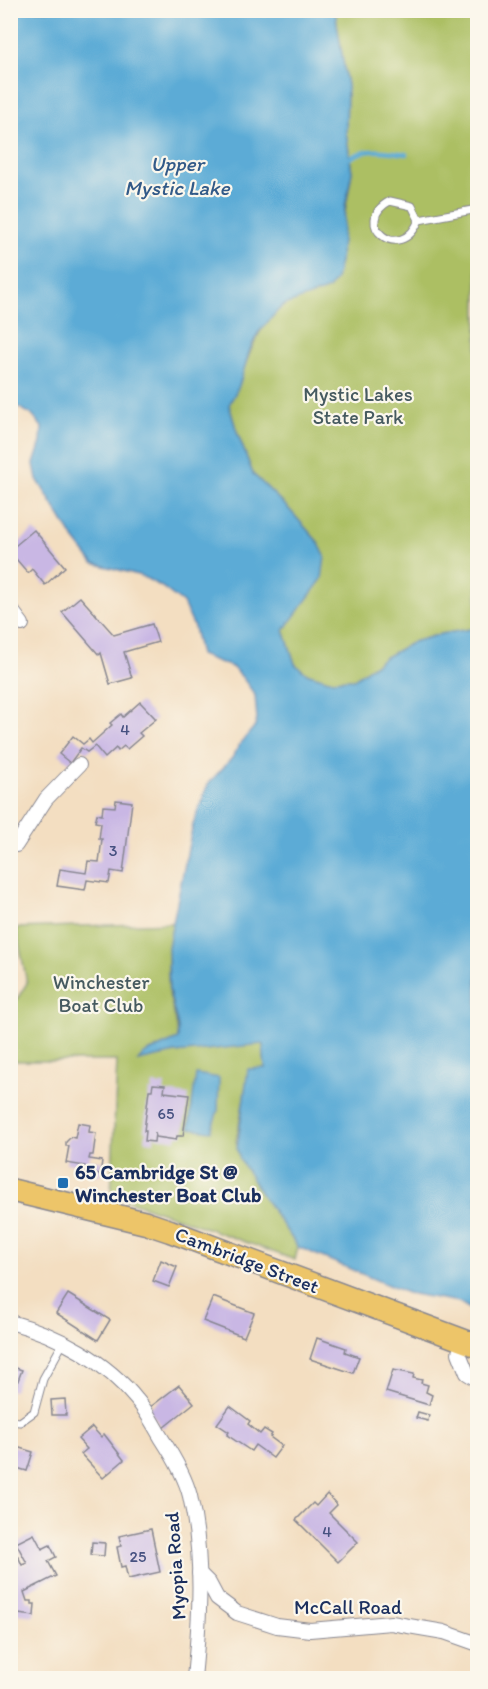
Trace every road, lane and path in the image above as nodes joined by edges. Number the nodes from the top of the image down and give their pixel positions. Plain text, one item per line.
1 (477, 209) edge
2 (419, 220) junction
3 (10, 608) edge
4 (22, 624) dead end
5 (79, 765) dead end
6 (10, 845) edge
7 (10, 1190) edge
8 (10, 1322) edge
9 (63, 1343) junction
10 (470, 1343) edge
11 (477, 1380) edge
12 (10, 1421) edge
13 (199, 1574) junction
14 (477, 1644) edge
15 (194, 1678) edge

1 - 2 lane
2 - 2 lane
3 - 4 street
5 - 6 street
7 - 10 highway, Cambridge Street
8 - 9 street, Myopia Road
9 - 12 lane
9 - 13 street, Myopia Road
10 - 11 street
13 - 14 street, McCall Road
13 - 15 street, Myopia Road

